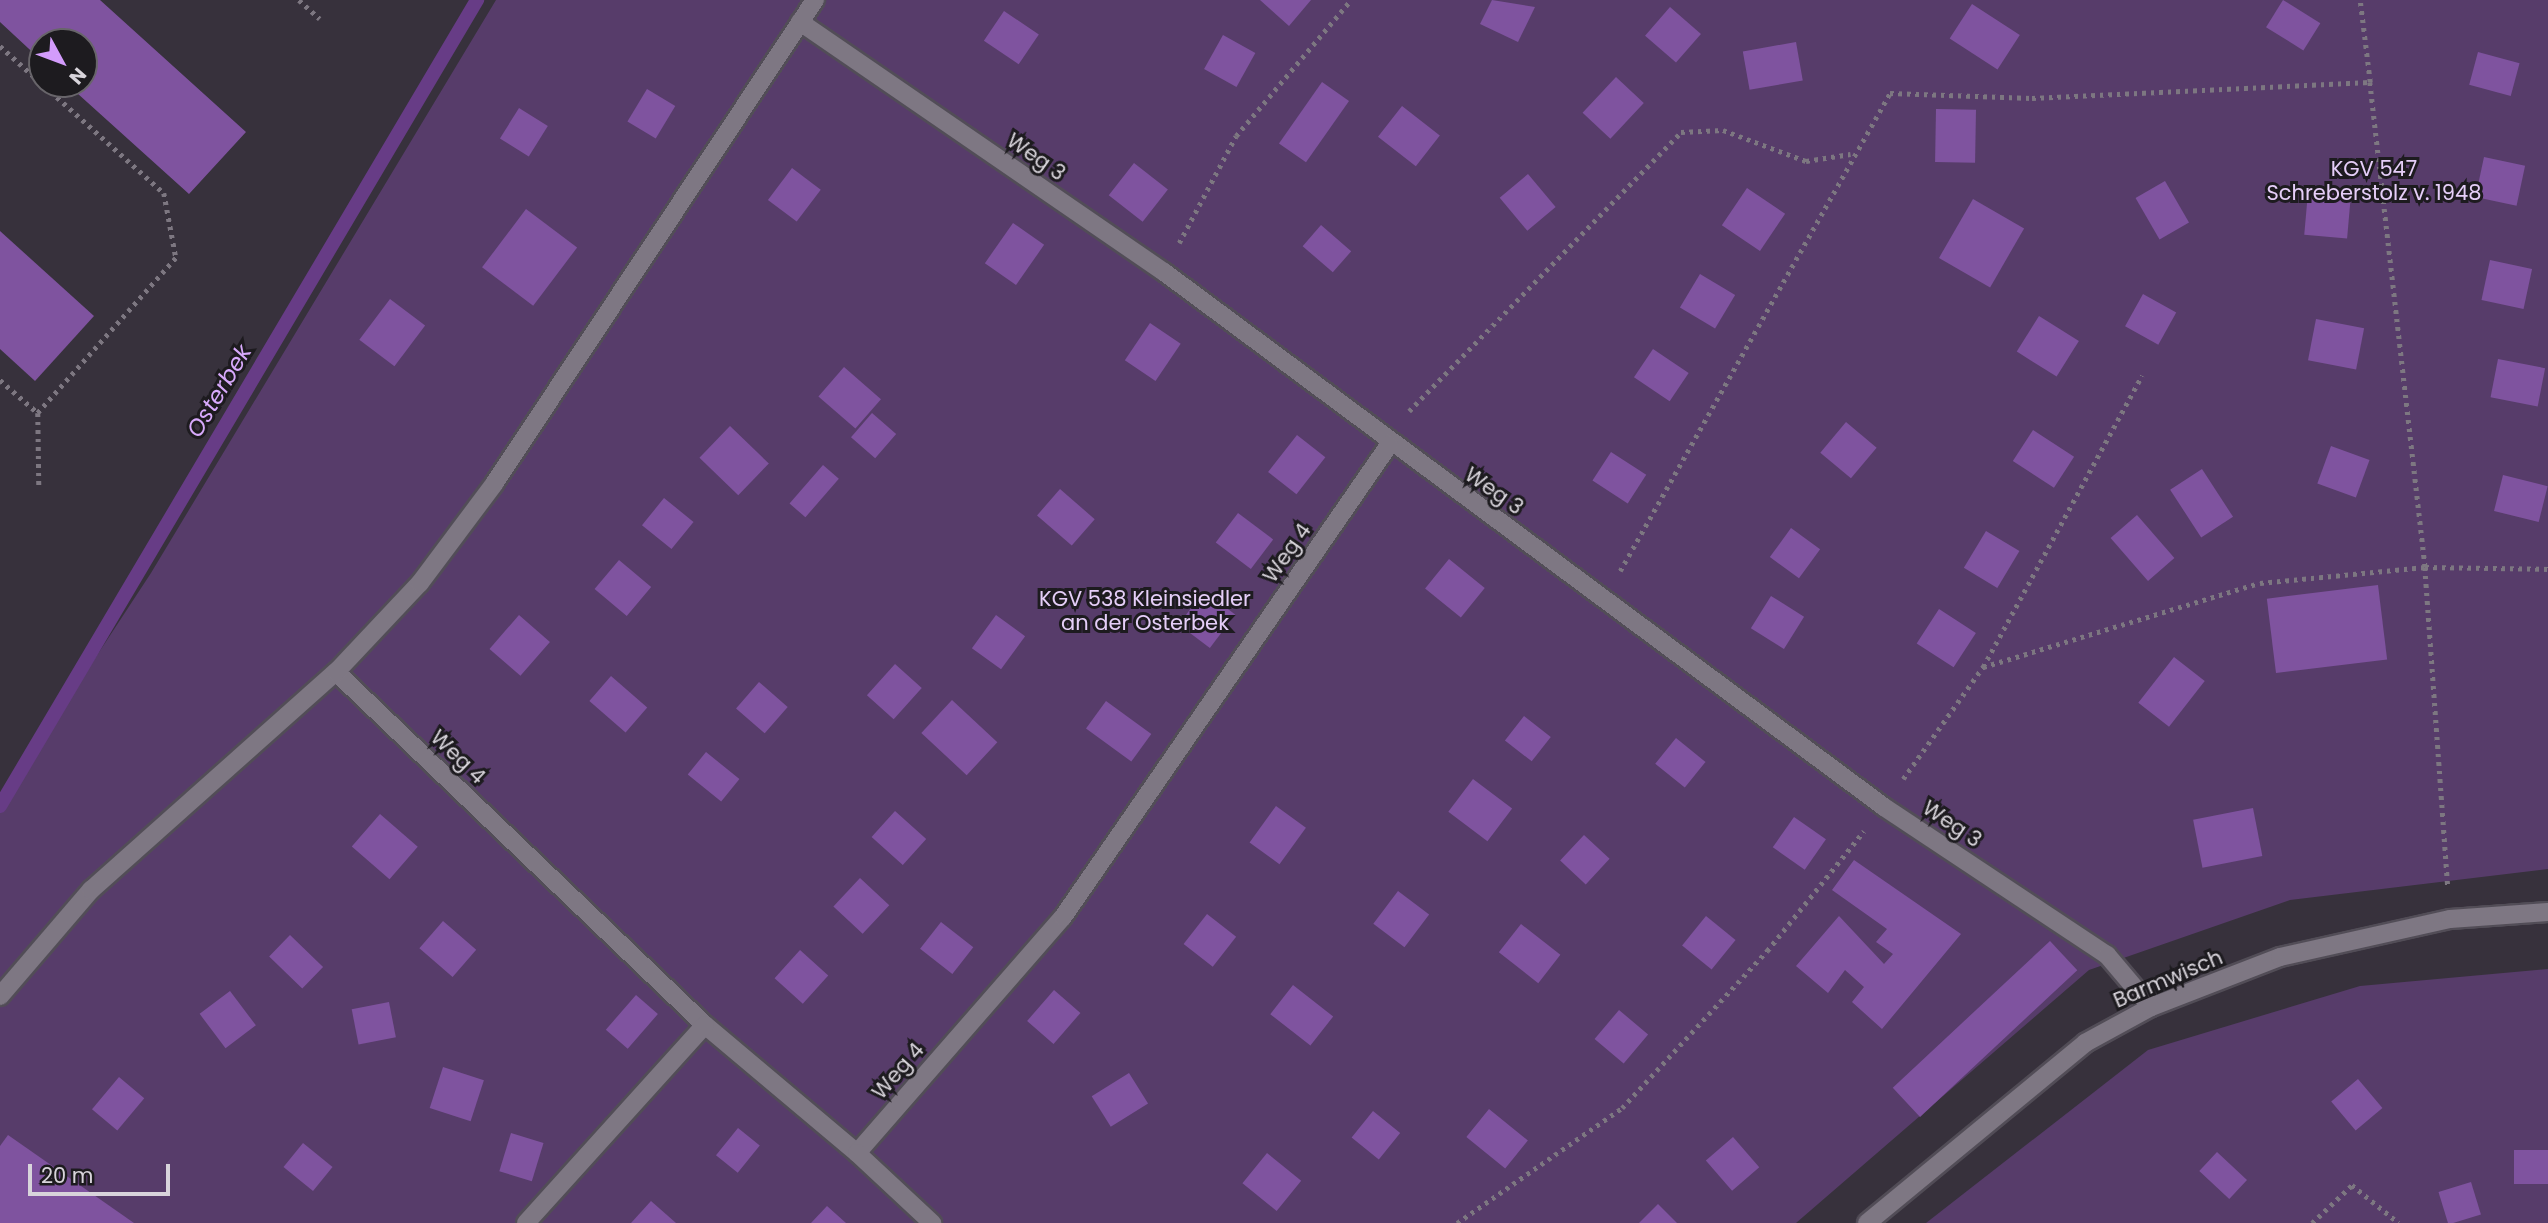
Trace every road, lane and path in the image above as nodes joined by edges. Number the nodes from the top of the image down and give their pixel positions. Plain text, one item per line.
1 (299, 0) edge
2 (815, 0) edge
3 (1351, 0) edge
4 (2360, 0) edge
5 (320, 19) dead end
6 (800, 23) junction
7 (0, 46) edge
8 (2370, 82) junction
9 (1851, 154) junction
10 (1164, 272) junction
11 (2142, 375) dead end
12 (0, 380) edge
13 (37, 413) junction
14 (1389, 445) junction
15 (39, 488) dead end
16 (2425, 567) junction
17 (2548, 569) edge
18 (1605, 597) junction
19 (1983, 667) junction
20 (336, 672) junction
21 (1884, 807) junction
22 (2548, 912) edge
23 (2451, 919) junction
24 (0, 996) edge
25 (2151, 1007) junction
26 (705, 1025) junction
27 (857, 1153) junction
28 (526, 1223) edge
29 (932, 1223) edge
30 (1457, 1223) edge
31 (1867, 1223) edge
32 (2312, 1223) edge
33 (2399, 1223) edge

1 - 5 path
2 - 6 street
3 - 10 path
4 - 8 path
6 - 10 street, Weg 3
6 - 20 street
7 - 13 path
8 - 9 path
8 - 16 path
9 - 14 path
9 - 18 path
10 - 14 street, Weg 3
11 - 19 path
12 - 13 path
13 - 15 path
14 - 18 street, Weg 3
14 - 27 street, Weg 4
16 - 17 path
16 - 19 path
16 - 23 path
18 - 21 street, Weg 3
19 - 21 path
20 - 24 street
20 - 26 street, Weg 4
21 - 25 street, Weg 3
21 - 30 path
22 - 23 street, Barmwisch
23 - 25 street, Barmwisch
25 - 31 street, Barmwisch
26 - 27 street, Weg 4
26 - 28 street
27 - 29 street
32 - 33 path

